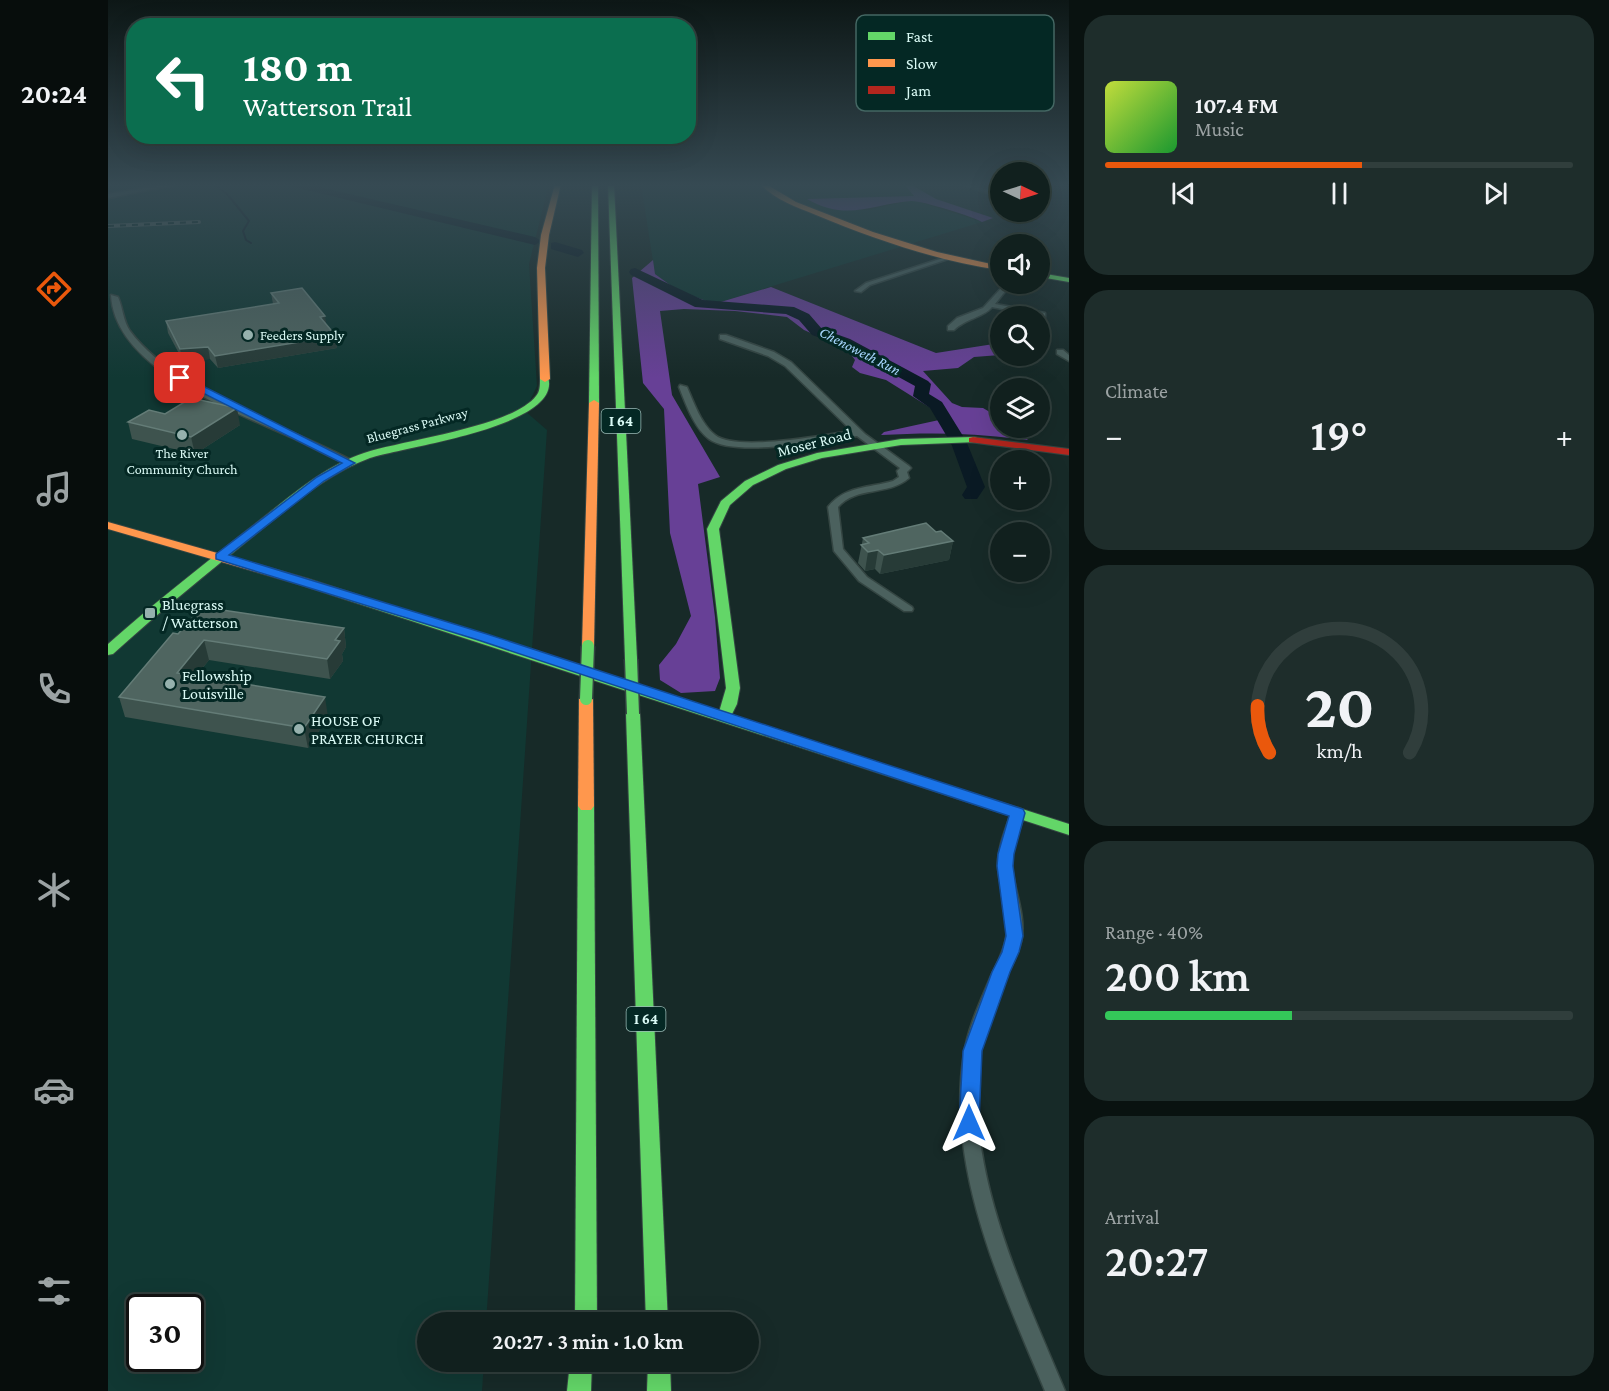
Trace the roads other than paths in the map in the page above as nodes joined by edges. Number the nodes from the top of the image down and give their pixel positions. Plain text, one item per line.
1 (542, 249) edge
2 (594, 249) edge
3 (615, 249) edge
4 (918, 249) edge
5 (948, 258) junction
6 (990, 266) edge
7 (1050, 277) edge
8 (1069, 280) edge
9 (859, 291) dead end
10 (1000, 294) edge
11 (114, 297) dead end
12 (991, 305) junction
13 (996, 306) edge
14 (951, 328) dead end
15 (723, 337) dead end
16 (1060, 352) dead end
17 (1069, 359) edge
18 (684, 387) dead end
19 (859, 433) junction
20 (875, 447) junction
21 (1069, 452) edge
22 (350, 463) junction
23 (108, 525) edge
24 (220, 556) junction
25 (908, 609) dead end
26 (108, 651) edge
27 (724, 717) junction
28 (1018, 813) junction
29 (1069, 830) edge
30 (585, 1312) edge
31 (657, 1312) edge
32 (582, 1372) edge
33 (584, 1372) edge
34 (658, 1372) edge
35 (579, 1391) edge
36 (585, 1391) edge
37 (659, 1391) edge
38 (1055, 1391) edge

1 - 22 main road, Bluegrass Parkway
2 - 30 main road, I 64, bridge
3 - 31 main road, I 64, bridge
4 - 5 main road
5 - 6 main road
5 - 9 street
7 - 8 main road
10 - 12 street
11 - 22 street
12 - 13 street
12 - 14 street
15 - 19 street
16 - 17 street
18 - 19 street
19 - 20 street
20 - 21 main road, Moser Road
20 - 25 street
20 - 27 main road, Moser Road
22 - 24 main road, Bluegrass Parkway
23 - 24 main road
24 - 26 main road, Bluegrass Parkway
24 - 27 main road
27 - 28 main road
28 - 29 main road
28 - 38 street
32 - 35 main road
33 - 36 main road
34 - 37 main road

